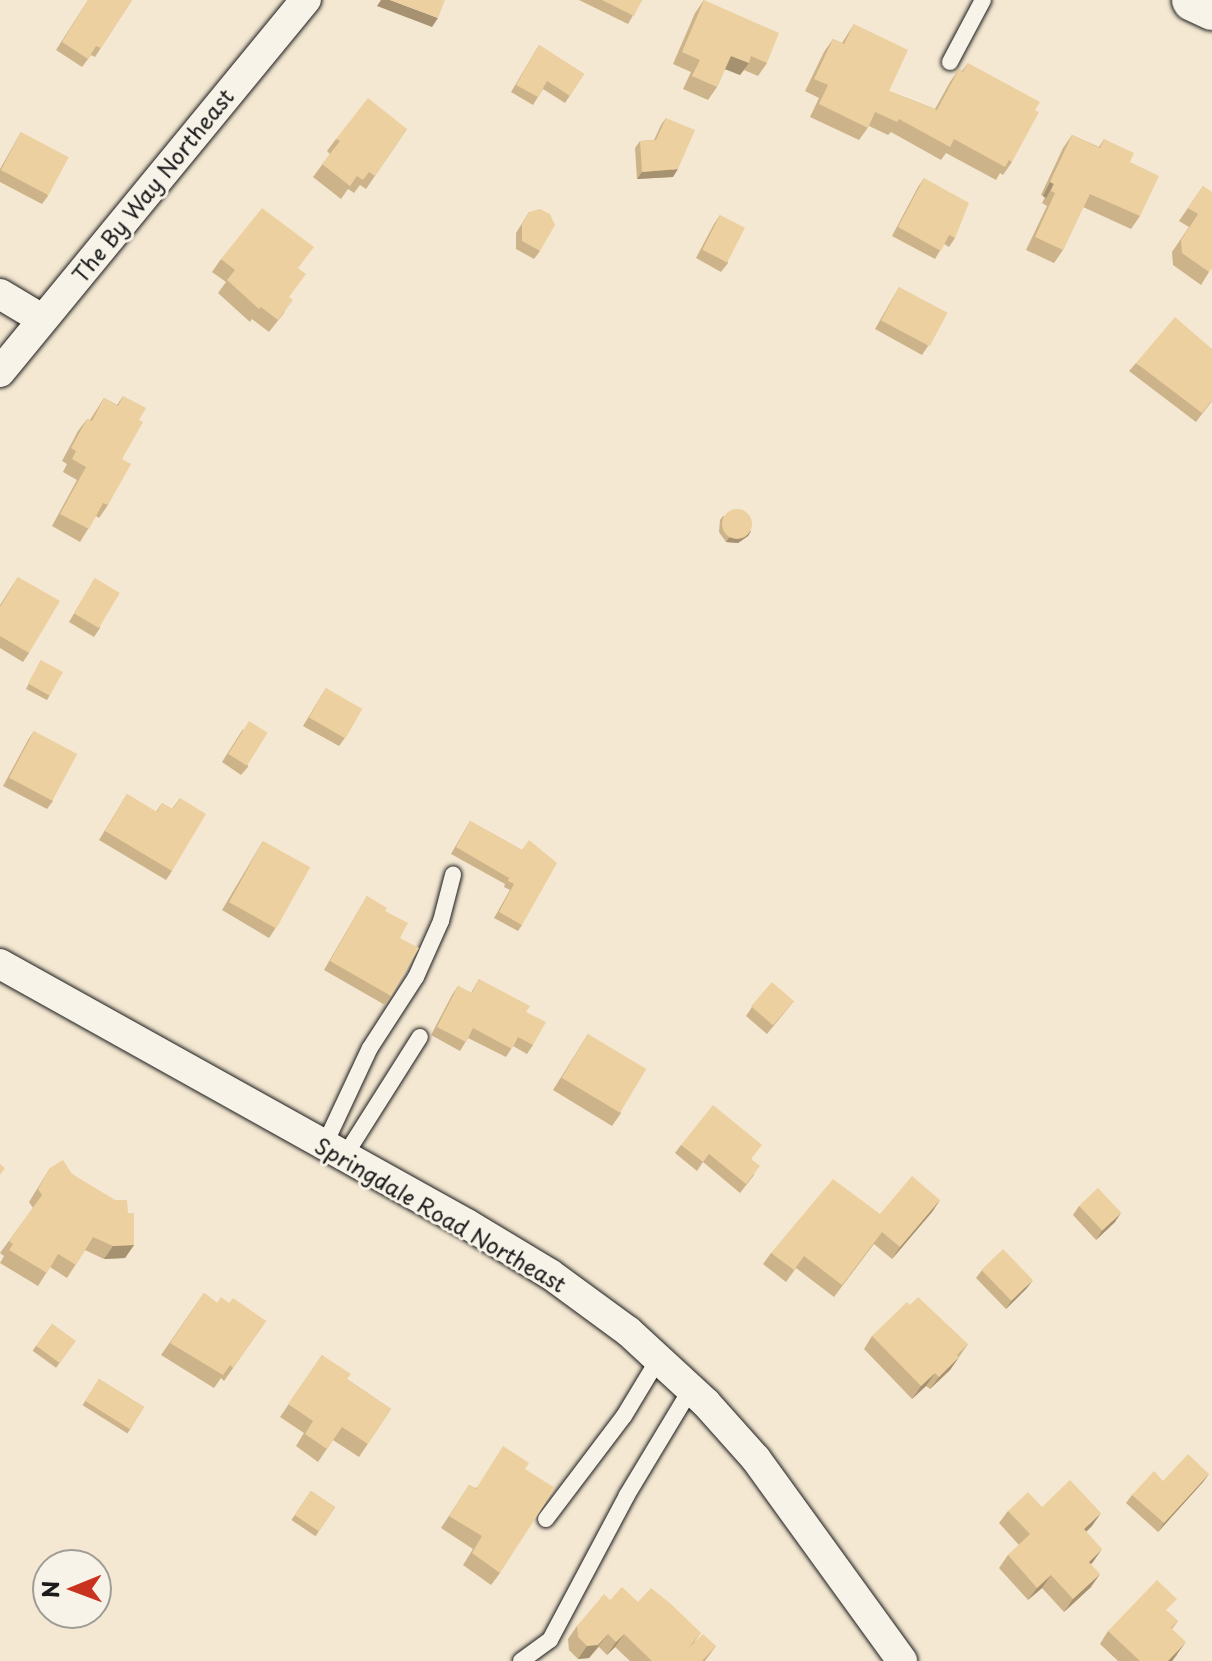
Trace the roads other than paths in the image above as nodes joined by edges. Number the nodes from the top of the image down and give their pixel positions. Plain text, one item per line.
1 (306, 0) edge
2 (983, 0) edge
3 (1193, 0) edge
4 (1212, 9) edge
5 (950, 62) dead end
6 (0, 294) edge
7 (42, 319) junction
8 (0, 372) edge
9 (453, 875) dead end
10 (0, 964) edge
11 (420, 1037) dead end
12 (334, 1151) junction
13 (659, 1358) junction
14 (691, 1389) junction
15 (546, 1519) edge
16 (521, 1661) edge
17 (902, 1661) edge

1 - 7 street, The By Way Northeast
2 - 5 lane
3 - 4 street
6 - 7 street
7 - 8 street, The By Way Northeast
9 - 12 lane
10 - 12 street, Springdale Road Northeast
11 - 12 lane
12 - 13 street, Springdale Road Northeast
13 - 14 street, Springdale Road Northeast
13 - 15 lane
14 - 16 lane
14 - 17 street, Springdale Road Northeast

